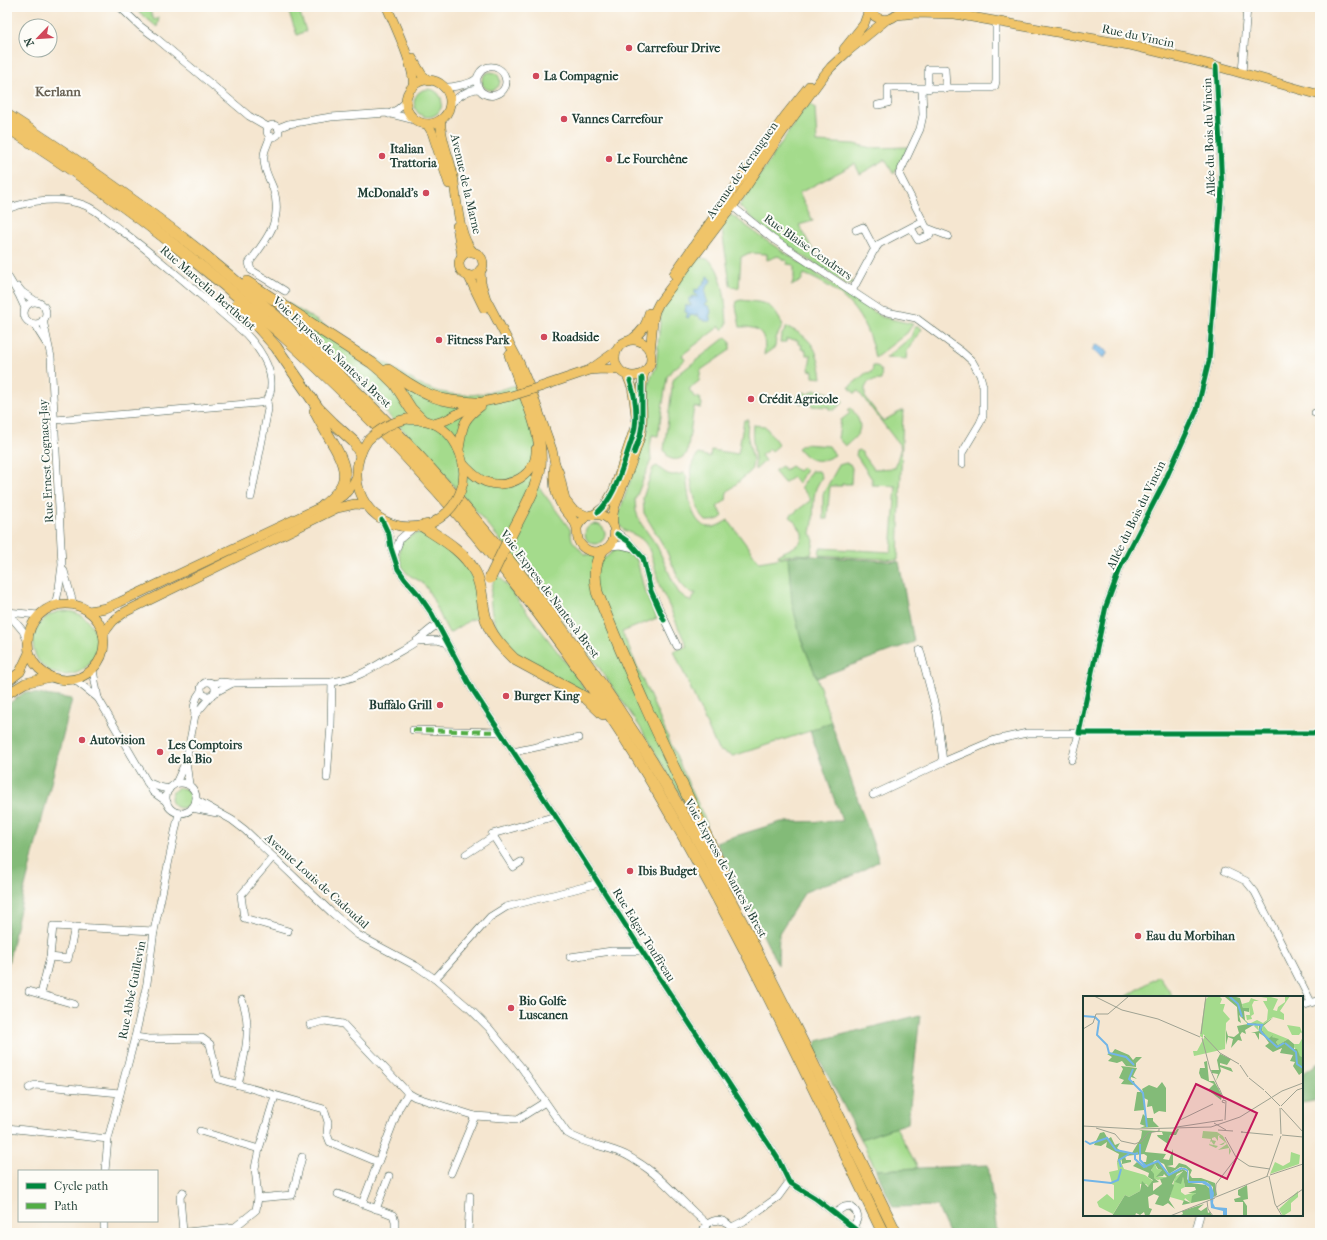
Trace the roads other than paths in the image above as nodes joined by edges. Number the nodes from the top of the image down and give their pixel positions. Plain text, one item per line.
1 (120, 7) edge
2 (387, 7) edge
3 (391, 7) edge
4 (927, 7) edge
5 (1247, 7) edge
6 (868, 8) edge
7 (899, 11) edge
8 (947, 14) junction
9 (886, 20) junction
10 (996, 22) junction
11 (1216, 66) junction
12 (1242, 73) junction
13 (477, 79) junction
14 (429, 80) junction
15 (413, 87) junction
16 (443, 87) junction
17 (479, 89) junction
18 (925, 89) junction
19 (946, 89) junction
20 (1320, 95) edge
21 (407, 101) junction
22 (450, 105) junction
23 (878, 105) dead end
24 (389, 114) junction
25 (7, 115) edge
26 (415, 120) junction
27 (442, 120) junction
28 (427, 124) junction
29 (7, 127) edge
30 (268, 127) junction
31 (278, 128) junction
32 (270, 136) junction
33 (732, 206) junction
34 (7, 208) edge
35 (923, 221) junction
36 (910, 228) junction
37 (927, 228) junction
38 (856, 230) dead end
39 (948, 236) dead end
40 (875, 250) junction
41 (473, 252) junction
42 (201, 253) junction
43 (462, 256) junction
44 (204, 269) junction
45 (480, 270) junction
46 (468, 275) junction
47 (9, 278) edge
48 (285, 291) dead end
49 (852, 291) junction
50 (37, 302) junction
51 (25, 308) junction
52 (43, 320) junction
53 (34, 324) junction
54 (632, 339) junction
55 (615, 352) junction
56 (650, 353) junction
57 (509, 355) junction
58 (51, 357) junction
59 (372, 363) junction
60 (590, 370) junction
61 (644, 372) junction
62 (623, 373) junction
63 (518, 378) junction
64 (305, 390) junction
65 (495, 399) junction
66 (267, 401) junction
67 (478, 403) junction
68 (537, 409) junction
69 (55, 420) junction
70 (422, 420) junction
71 (434, 424) junction
72 (459, 449) junction
73 (360, 453) junction
74 (554, 464) junction
75 (962, 464) dead end
76 (464, 465) junction
77 (356, 478) junction
78 (251, 497) dead end
79 (366, 505) junction
80 (323, 506) junction
81 (591, 515) junction
82 (382, 520) junction
83 (423, 525) junction
84 (577, 528) junction
85 (613, 528) junction
86 (606, 548) junction
87 (634, 548) junction
88 (394, 556) junction
89 (62, 565) junction
90 (73, 603) junction
91 (55, 605) junction
92 (89, 611) junction
93 (38, 616) junction
94 (438, 624) junction
95 (104, 634) junction
96 (495, 638) junction
97 (27, 640) junction
98 (417, 641) junction
99 (447, 643) junction
100 (677, 646) dead end
101 (920, 650) dead end
102 (29, 653) junction
103 (93, 670) junction
104 (51, 678) junction
105 (75, 680) junction
106 (7, 682) edge
107 (332, 682) junction
108 (233, 683) junction
109 (213, 684) junction
110 (201, 691) junction
111 (7, 694) edge
112 (212, 694) junction
113 (98, 698) junction
114 (195, 715) junction
115 (413, 730) dead end
116 (500, 732) junction
117 (1079, 733) junction
118 (1320, 733) edge
119 (579, 738) dead end
120 (513, 752) junction
121 (1072, 760) dead end
122 (186, 761) junction
123 (943, 762) junction
124 (327, 778) dead end
125 (147, 781) junction
126 (176, 783) junction
127 (189, 784) junction
128 (654, 786) junction
129 (169, 789) junction
130 (873, 795) dead end
131 (196, 800) junction
132 (166, 802) junction
133 (192, 808) junction
134 (179, 813) junction
135 (217, 813) junction
136 (556, 816) junction
137 (494, 836) junction
138 (466, 854) dead end
139 (274, 856) junction
140 (521, 862) dead end
141 (1225, 870) dead end
142 (599, 883) junction
143 (74, 927) junction
144 (154, 931) junction
145 (288, 931) dead end
146 (750, 938) junction
147 (642, 951) junction
148 (50, 957) junction
149 (570, 957) dead end
150 (435, 979) junction
151 (29, 991) dead end
152 (41, 994) junction
153 (242, 1000) dead end
154 (1320, 1000) edge
155 (1311, 1002) junction
156 (74, 1004) dead end
157 (1303, 1006) edge
158 (310, 1025) dead end
159 (135, 1037) junction
160 (238, 1085) junction
161 (29, 1088) dead end
162 (120, 1093) junction
163 (408, 1093) junction
164 (275, 1096) junction
165 (545, 1102) junction
166 (475, 1116) junction
167 (7, 1128) edge
168 (200, 1131) dead end
169 (108, 1139) junction
170 (259, 1149) junction
171 (302, 1157) dead end
172 (378, 1162) junction
173 (105, 1170) edge
174 (452, 1173) dead end
175 (389, 1176) dead end
176 (789, 1182) junction
177 (183, 1192) dead end
178 (338, 1194) dead end
179 (470, 1196) dead end
180 (258, 1198) junction
181 (362, 1204) junction
182 (376, 1209) junction
183 (835, 1213) junction
184 (1200, 1216) edge
185 (104, 1222) edge
186 (707, 1224) junction
187 (853, 1227) junction
188 (238, 1230) edge
189 (733, 1230) edge
190 (104, 1233) edge
191 (180, 1233) edge
192 (395, 1233) edge
193 (468, 1233) edge
194 (702, 1233) edge
195 (860, 1233) edge
196 (883, 1233) edge
197 (896, 1233) edge
198 (1195, 1233) edge

1 - 30 street
2 - 15 main road
3 - 14 main road
4 - 8 main road, Rue du Vincin
5 - 12 street
6 - 9 main road
6 - 54 main road, Avenue de Keranguen
7 - 8 main road, Rue du Vincin
7 - 9 main road, Avenue de Keranguen
8 - 10 main road, Rue du Vincin
9 - 33 main road, Avenue de Keranguen
10 - 11 main road, Rue du Vincin
10 - 19 street
11 - 12 main road, Rue du Vincin
11 - 117 street, Allée du Bois du Vincin
12 - 20 main road, Rue du Vincin
13 - 16 street
13 - 17 street
13 - 17 street
14 - 15 main road
14 - 16 main road
15 - 21 main road
16 - 22 main road
17 - 22 street
18 - 19 street
18 - 19 street
18 - 23 street
18 - 35 street
21 - 24 street
21 - 26 main road
22 - 27 main road
24 - 26 street
24 - 31 street
25 - 42 highway, Voie Express de Nantes à Brest
26 - 28 main road
27 - 28 main road
27 - 41 main road, Avenue de la Marne
28 - 43 main road, Avenue de la Marne
29 - 44 highway, Voie Express de Nantes à Brest
30 - 31 street
30 - 32 street
31 - 32 street
32 - 48 street
33 - 49 street, Rue Blaise Cendrars
33 - 56 main road, Avenue de Keranguen
34 - 66 street, Rue Marcelin Berthelot
35 - 36 street, Rue Blaise Cendrars
35 - 37 street
36 - 37 street
36 - 40 street, Rue Blaise Cendrars
37 - 39 street
38 - 40 street
40 - 49 street, Rue Blaise Cendrars
41 - 43 main road
41 - 45 main road
42 - 59 highway
42 - 146 highway, Voie Express de Nantes à Brest
43 - 46 main road
44 - 64 highway
44 - 128 highway, Voie Express de Nantes à Brest
45 - 46 main road
45 - 68 main road
46 - 57 main road
47 - 50 street
47 - 51 street
49 - 75 street, Rue Blaise Cendrars
50 - 51 street
50 - 52 street
51 - 53 street
52 - 53 street
52 - 58 street, Rue Ernest Cognacq-Jay
53 - 58 street, Rue Ernest Cognacq-Jay
54 - 55 main road
54 - 56 main road
55 - 60 main road
55 - 62 main road
56 - 61 main road
57 - 63 main road
57 - 68 main road
58 - 69 street, Rue Ernest Cognacq-Jay
59 - 67 highway
59 - 70 highway
60 - 62 main road
60 - 65 main road, bridge
61 - 62 main road
61 - 85 main road
62 - 81 main road
63 - 76 main road
63 - 96 highway, bridge
64 - 73 highway
64 - 80 highway
65 - 67 main road
65 - 72 main road
66 - 69 street
66 - 78 street, Rue Marcelin Berthelot
67 - 71 main road
68 - 74 main road
69 - 89 street, Rue Ernest Cognacq-Jay
70 - 71 main road
70 - 73 main road, bridge
71 - 72 main road
72 - 76 main road
73 - 77 main road
74 - 81 main road
74 - 84 main road
76 - 83 main road, bridge
77 - 79 main road
77 - 80 main road
79 - 82 main road
79 - 95 main road
80 - 92 main road
81 - 84 main road
81 - 85 main road
82 - 83 main road
82 - 88 street, Rue Edgar Touffreau
83 - 88 street
83 - 96 highway
84 - 86 main road
85 - 86 main road
85 - 87 street
86 - 87 street
86 - 146 highway
87 - 100 street
88 - 94 street, Rue Edgar Touffreau
89 - 90 street, Rue Ernest Cognacq-Jay
89 - 91 street, Rue Ernest Cognacq-Jay
90 - 91 main road
90 - 92 main road
91 - 93 main road
92 - 95 main road
93 - 97 main road
93 - 97 street
94 - 98 street
94 - 99 street, Rue Edgar Touffreau
95 - 103 main road
96 - 128 highway
97 - 102 main road
98 - 99 street
98 - 107 street
99 - 116 street, Rue Edgar Touffreau
101 - 123 street
102 - 104 main road
102 - 106 main road
103 - 105 main road
103 - 113 street
104 - 105 main road
104 - 111 main road
105 - 113 street
107 - 108 street
107 - 124 street
108 - 109 street
108 - 112 street
109 - 110 street
109 - 112 street
110 - 112 street
110 - 114 street
112 - 114 street
113 - 125 street
114 - 122 street
115 - 116 street
116 - 120 street, Rue Edgar Touffreau
117 - 118 street
117 - 121 street, Allée du Bois du Vincin
117 - 123 street
119 - 120 street
120 - 136 street, Rue Edgar Touffreau
122 - 126 street
122 - 127 street
123 - 130 street
125 - 129 street
125 - 132 street
126 - 127 street
126 - 129 street
127 - 131 street
128 - 196 highway, Voie Express de Nantes à Brest
129 - 132 street
131 - 133 street
131 - 135 street, Avenue Louis de Cadoudal
132 - 134 street
133 - 134 street
133 - 135 street, Avenue Louis de Cadoudal
134 - 144 street, Rue Abbé Guillevin
135 - 139 street, Avenue Louis de Cadoudal
136 - 137 street
136 - 142 street, Rue Edgar Touffreau
137 - 138 street
137 - 140 street
139 - 145 street
139 - 150 street, Avenue Louis de Cadoudal
141 - 155 street
142 - 147 street, Rue Edgar Touffreau
142 - 150 street
143 - 144 street
143 - 148 street
143 - 148 street
144 - 159 street, Rue Abbé Guillevin
146 - 197 highway, Voie Express de Nantes à Brest
147 - 149 street
147 - 176 street, Rue Edgar Touffreau
148 - 152 street
150 - 165 street, Avenue Louis de Cadoudal
151 - 152 street
152 - 156 street
153 - 160 street
154 - 155 street
155 - 157 street
158 - 163 street
159 - 160 street
159 - 162 street, Rue Abbé Guillevin
160 - 164 street
161 - 162 street
162 - 169 street, Rue Abbé Guillevin
163 - 166 street
163 - 172 street
164 - 170 street
164 - 172 street
165 - 166 street
165 - 186 street, Avenue Louis de Cadoudal
166 - 174 street
167 - 169 street
168 - 170 street
169 - 173 street, Rue Abbé Guillevin
170 - 180 street
171 - 180 street
172 - 181 street
175 - 182 street
176 - 183 street
176 - 189 street
177 - 191 street
178 - 181 street
179 - 193 street
180 - 188 street
181 - 182 street
182 - 192 street
183 - 187 street
183 - 187 street
184 - 198 street
185 - 190 street
186 - 189 street
186 - 194 street
187 - 195 street
188 - 191 street

